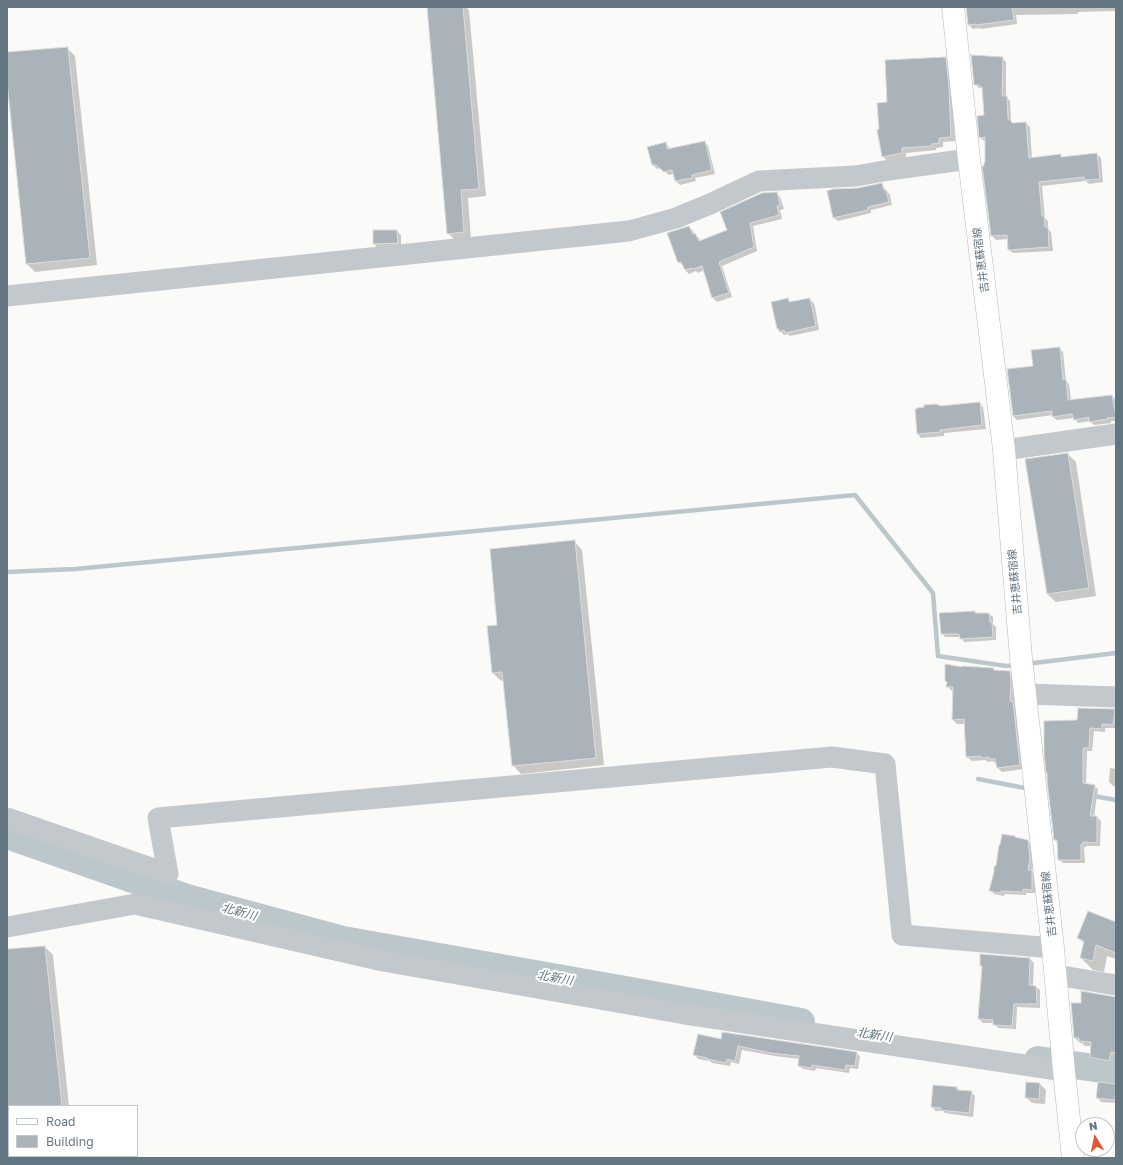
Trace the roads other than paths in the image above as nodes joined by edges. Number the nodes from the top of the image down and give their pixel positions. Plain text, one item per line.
1 (953, 7) edge
2 (969, 160) junction
3 (7, 296) edge
4 (1116, 434) edge
5 (1004, 450) junction
6 (1026, 694) junction
7 (1116, 696) edge
8 (7, 818) edge
9 (7, 927) edge
10 (1054, 948) junction
11 (1056, 976) junction
12 (1116, 985) edge
13 (1063, 1062) junction
14 (1073, 1158) edge

1 - 2 main road, 吉井恵蘇宿線
2 - 3 street
2 - 5 main road, 吉井恵蘇宿線
4 - 5 street
5 - 6 main road, 吉井恵蘇宿線
6 - 7 street
6 - 10 main road, 吉井恵蘇宿線
8 - 10 street
9 - 13 street
10 - 11 main road, 吉井恵蘇宿線
11 - 12 street
11 - 13 main road, 吉井恵蘇宿線
13 - 14 main road, 吉井恵蘇宿線

